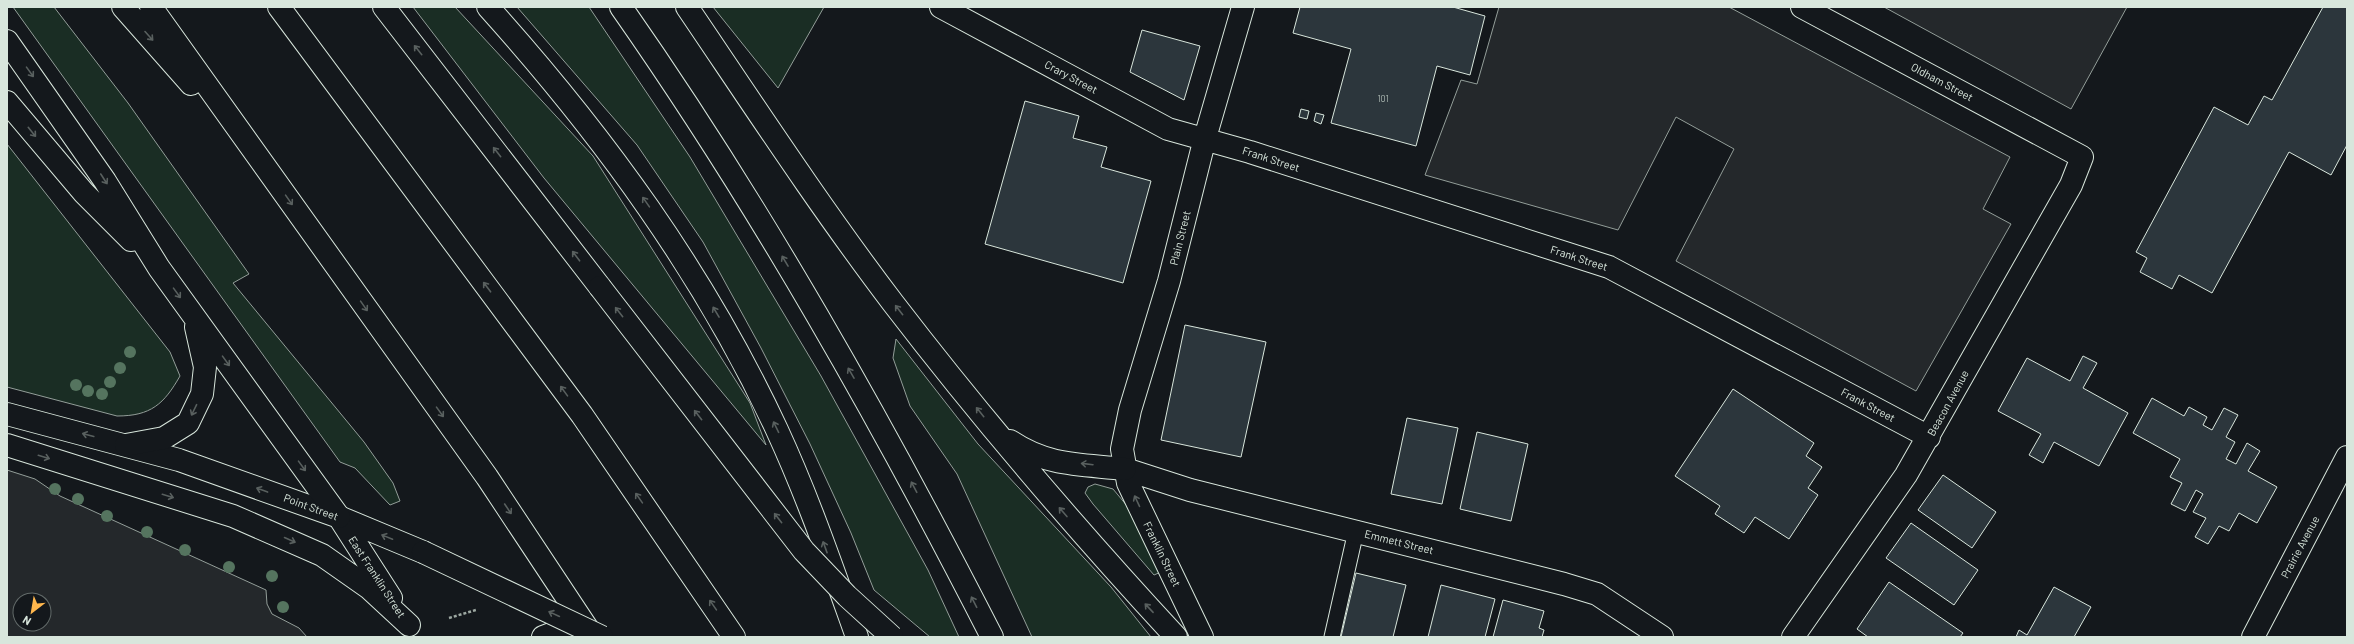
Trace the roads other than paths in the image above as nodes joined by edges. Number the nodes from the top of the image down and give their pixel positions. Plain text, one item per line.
1 (123, 7) edge
2 (151, 7) edge
3 (279, 7) edge
4 (384, 7) edge
5 (488, 7) edge
6 (621, 7) edge
7 (686, 7) edge
8 (942, 7) edge
9 (1243, 7) edge
10 (1802, 7) edge
11 (7, 41) edge
12 (7, 102) edge
13 (1205, 138) junction
14 (2082, 157) joint
15 (266, 168) junction
16 (158, 268) junction
17 (195, 318) junction
18 (7, 414) edge
19 (993, 428) junction
20 (1929, 437) junction
21 (7, 445) edge
22 (126, 445) junction
23 (2347, 457) edge
24 (1126, 469) junction
25 (339, 517) junction
26 (1356, 531) junction
27 (412, 631) edge
28 (543, 637) edge
29 (588, 637) edge
30 (593, 637) edge
31 (602, 637) edge
32 (734, 637) edge
33 (857, 637) edge
34 (892, 637) edge
35 (992, 637) edge
36 (1176, 637) edge
37 (1202, 637) edge
38 (1332, 637) edge
39 (1662, 637) edge
40 (1793, 637) edge
41 (2253, 637) edge

1 -> 15 main road
2 - 15 main road
32 -> 3 main road
34 -> 4 main road, bridge
33 -> 5 main road
35 -> 6 main road
19 -> 7 main road
8 - 13 main road, Crary Street
9 - 13 main road, Plain Street
10 - 14 main road, Oldham Street
11 -> 16 main road
12 -> 16 main road
13 - 20 main road, Frank Street
13 - 24 main road, Plain Street
14 - 20 main road, Beacon Avenue
15 -> 30 main road
16 -> 17 main road, East Franklin Street
17 -> 22 main road
17 -> 25 main road, East Franklin Street
22 -> 18 main road, Point Street
24 -> 19 main road, Emmett Street
36 -> 19 main road
20 - 40 main road, Beacon Avenue
21 -> 27 main road
25 -> 22 main road, Point Street
23 - 41 main road, Prairie Avenue
24 - 26 main road, Emmett Street
37 -> 24 main road, Franklin Street
25 - 27 main road, East Franklin Street
31 -> 25 main road, Point Street, bridge
26 - 38 lane
26 - 39 main road, Emmett Street
28 - 29 main road

